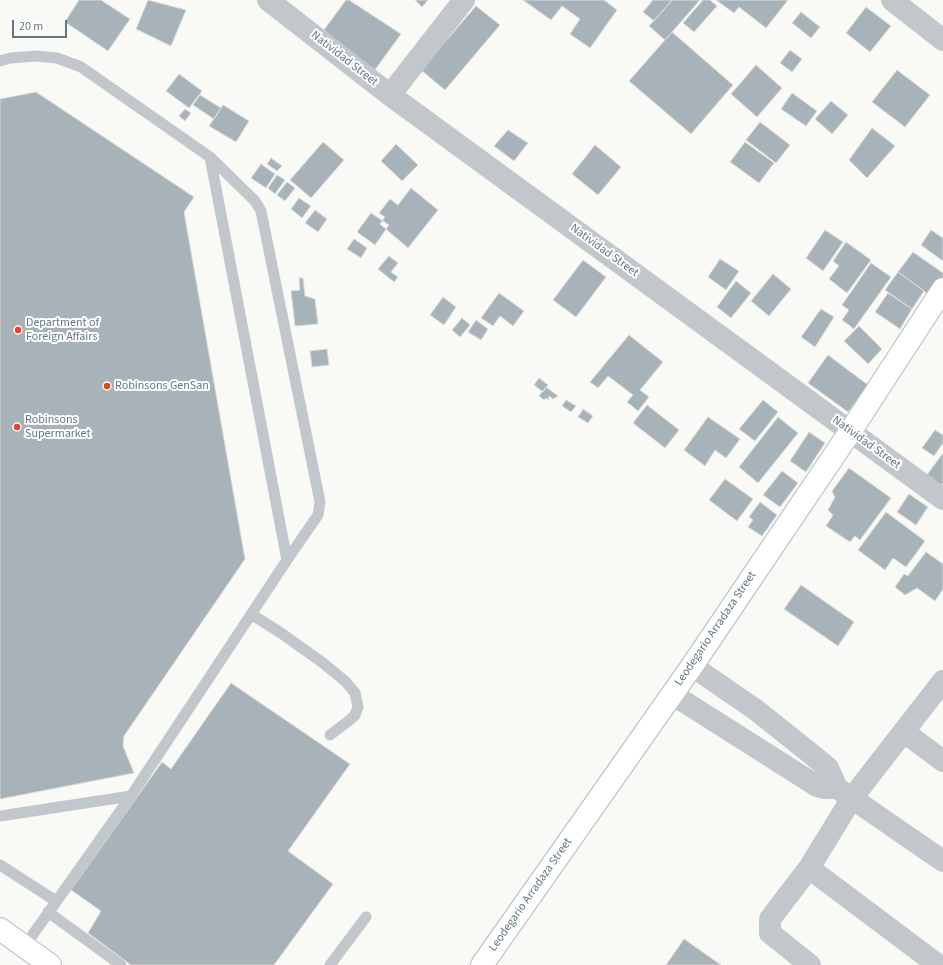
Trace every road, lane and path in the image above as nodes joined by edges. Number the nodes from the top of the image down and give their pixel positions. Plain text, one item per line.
1 (268, 0) edge
2 (464, 0) edge
3 (892, 0) edge
4 (943, 40) edge
5 (0, 61) edge
6 (390, 95) junction
7 (210, 157) junction
8 (942, 291) edge
9 (850, 432) junction
10 (943, 499) edge
11 (287, 560) junction
12 (251, 614) junction
13 (692, 666) junction
14 (943, 681) edge
15 (672, 694) junction
16 (904, 732) junction
17 (330, 735) dead end
18 (943, 761) edge
19 (845, 793) junction
20 (131, 796) junction
21 (0, 816) edge
22 (943, 861) edge
23 (0, 865) edge
24 (810, 868) junction
25 (56, 901) junction
26 (48, 912) junction
27 (366, 917) dead end
28 (0, 929) edge
29 (24, 947) junction
30 (50, 965) edge
31 (121, 965) edge
32 (330, 965) edge
33 (482, 965) edge
34 (810, 965) edge
35 (938, 965) edge

1 - 6 street, Natividad Street
2 - 6 street
3 - 4 street
5 - 7 lane
6 - 9 street, Natividad Street
7 - 11 lane
7 - 11 lane
8 - 9 street, Leodegario Arradaza Street
9 - 10 street, Natividad Street
9 - 13 street, Leodegario Arradaza Street
11 - 12 lane
12 - 17 lane
12 - 20 lane
13 - 15 street, Leodegario Arradaza Street
13 - 19 street
14 - 16 street
15 - 19 street
15 - 33 street, Leodegario Arradaza Street
16 - 18 street
16 - 19 street
19 - 22 street
19 - 24 street
20 - 21 lane
20 - 25 lane
23 - 25 lane
24 - 34 street
24 - 35 street
25 - 26 lane
26 - 29 lane
26 - 31 lane
27 - 32 lane
28 - 29 street
29 - 30 street

